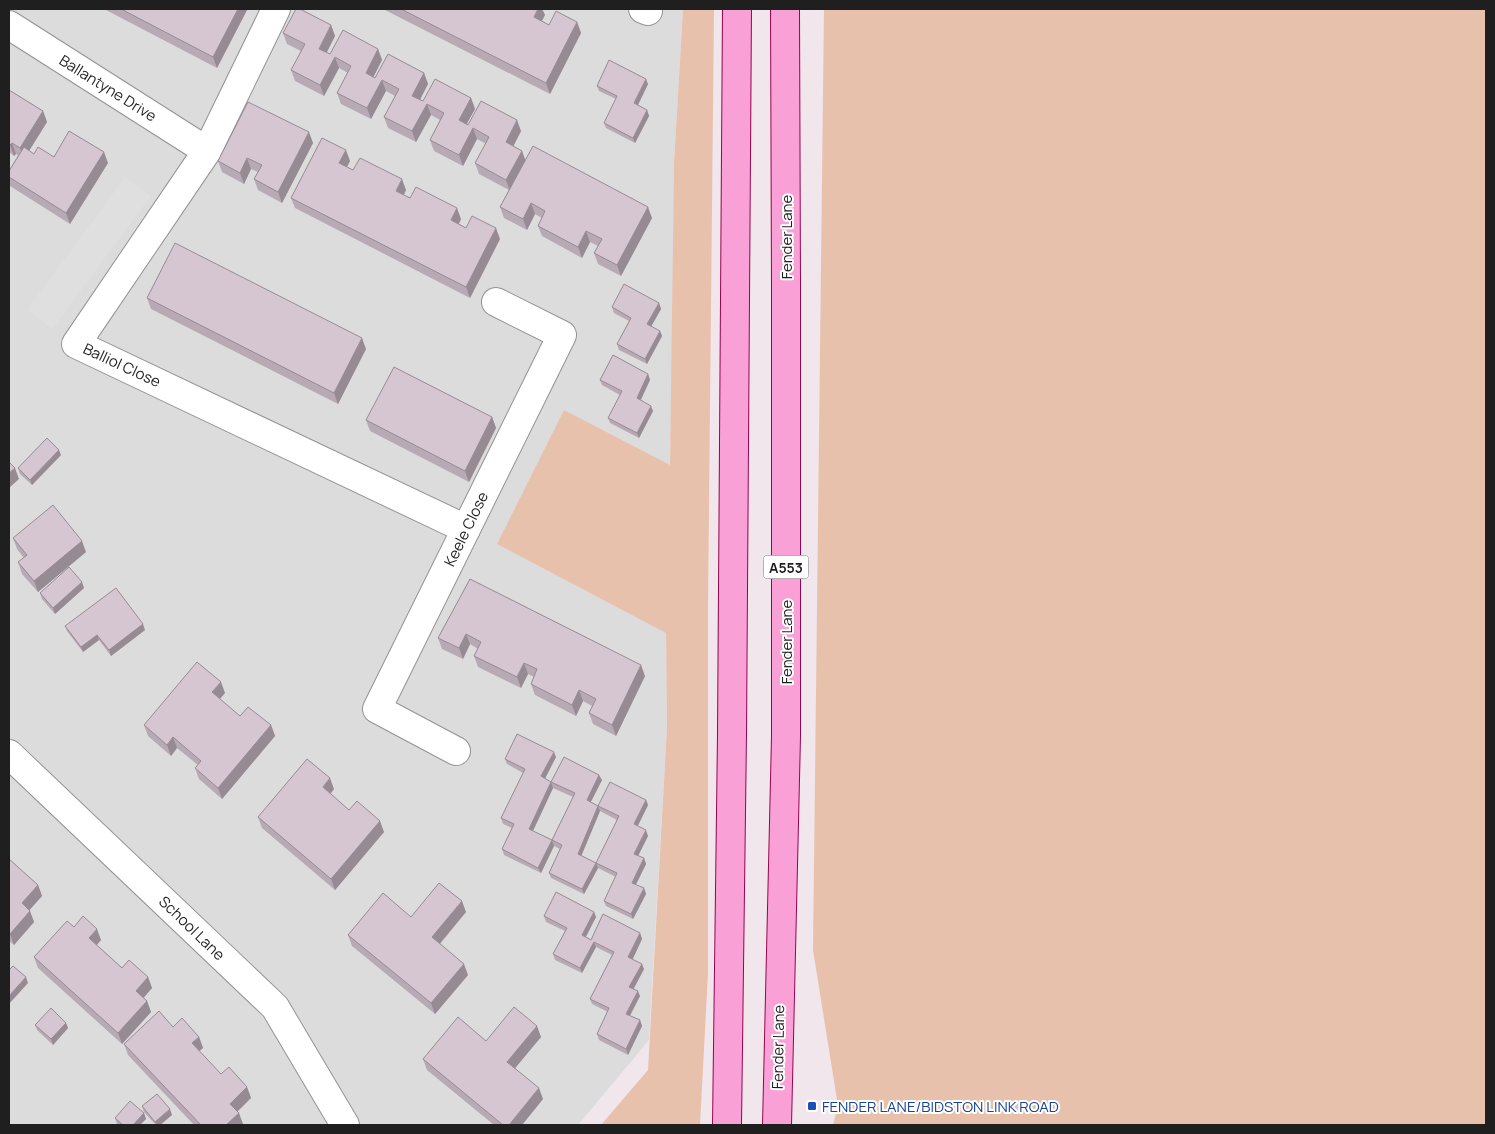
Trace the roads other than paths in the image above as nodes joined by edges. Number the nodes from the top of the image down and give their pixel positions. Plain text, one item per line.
1 (276, 9) edge
2 (736, 9) edge
3 (785, 9) edge
4 (9, 25) edge
5 (207, 151) junction
6 (496, 302) dead end
7 (466, 529) junction
8 (456, 751) dead end
9 (9, 754) edge
10 (346, 1125) edge
11 (726, 1125) edge
12 (777, 1125) edge

1 - 5 street, Balliol Close
2 - 11 main road
3 - 12 main road, Fender Lane / A553
4 - 5 street, Ballantyne Drive
5 - 7 street, Balliol Close
6 - 7 street, Keele Close
7 - 8 street, Keele Close
9 - 10 street, School Lane

